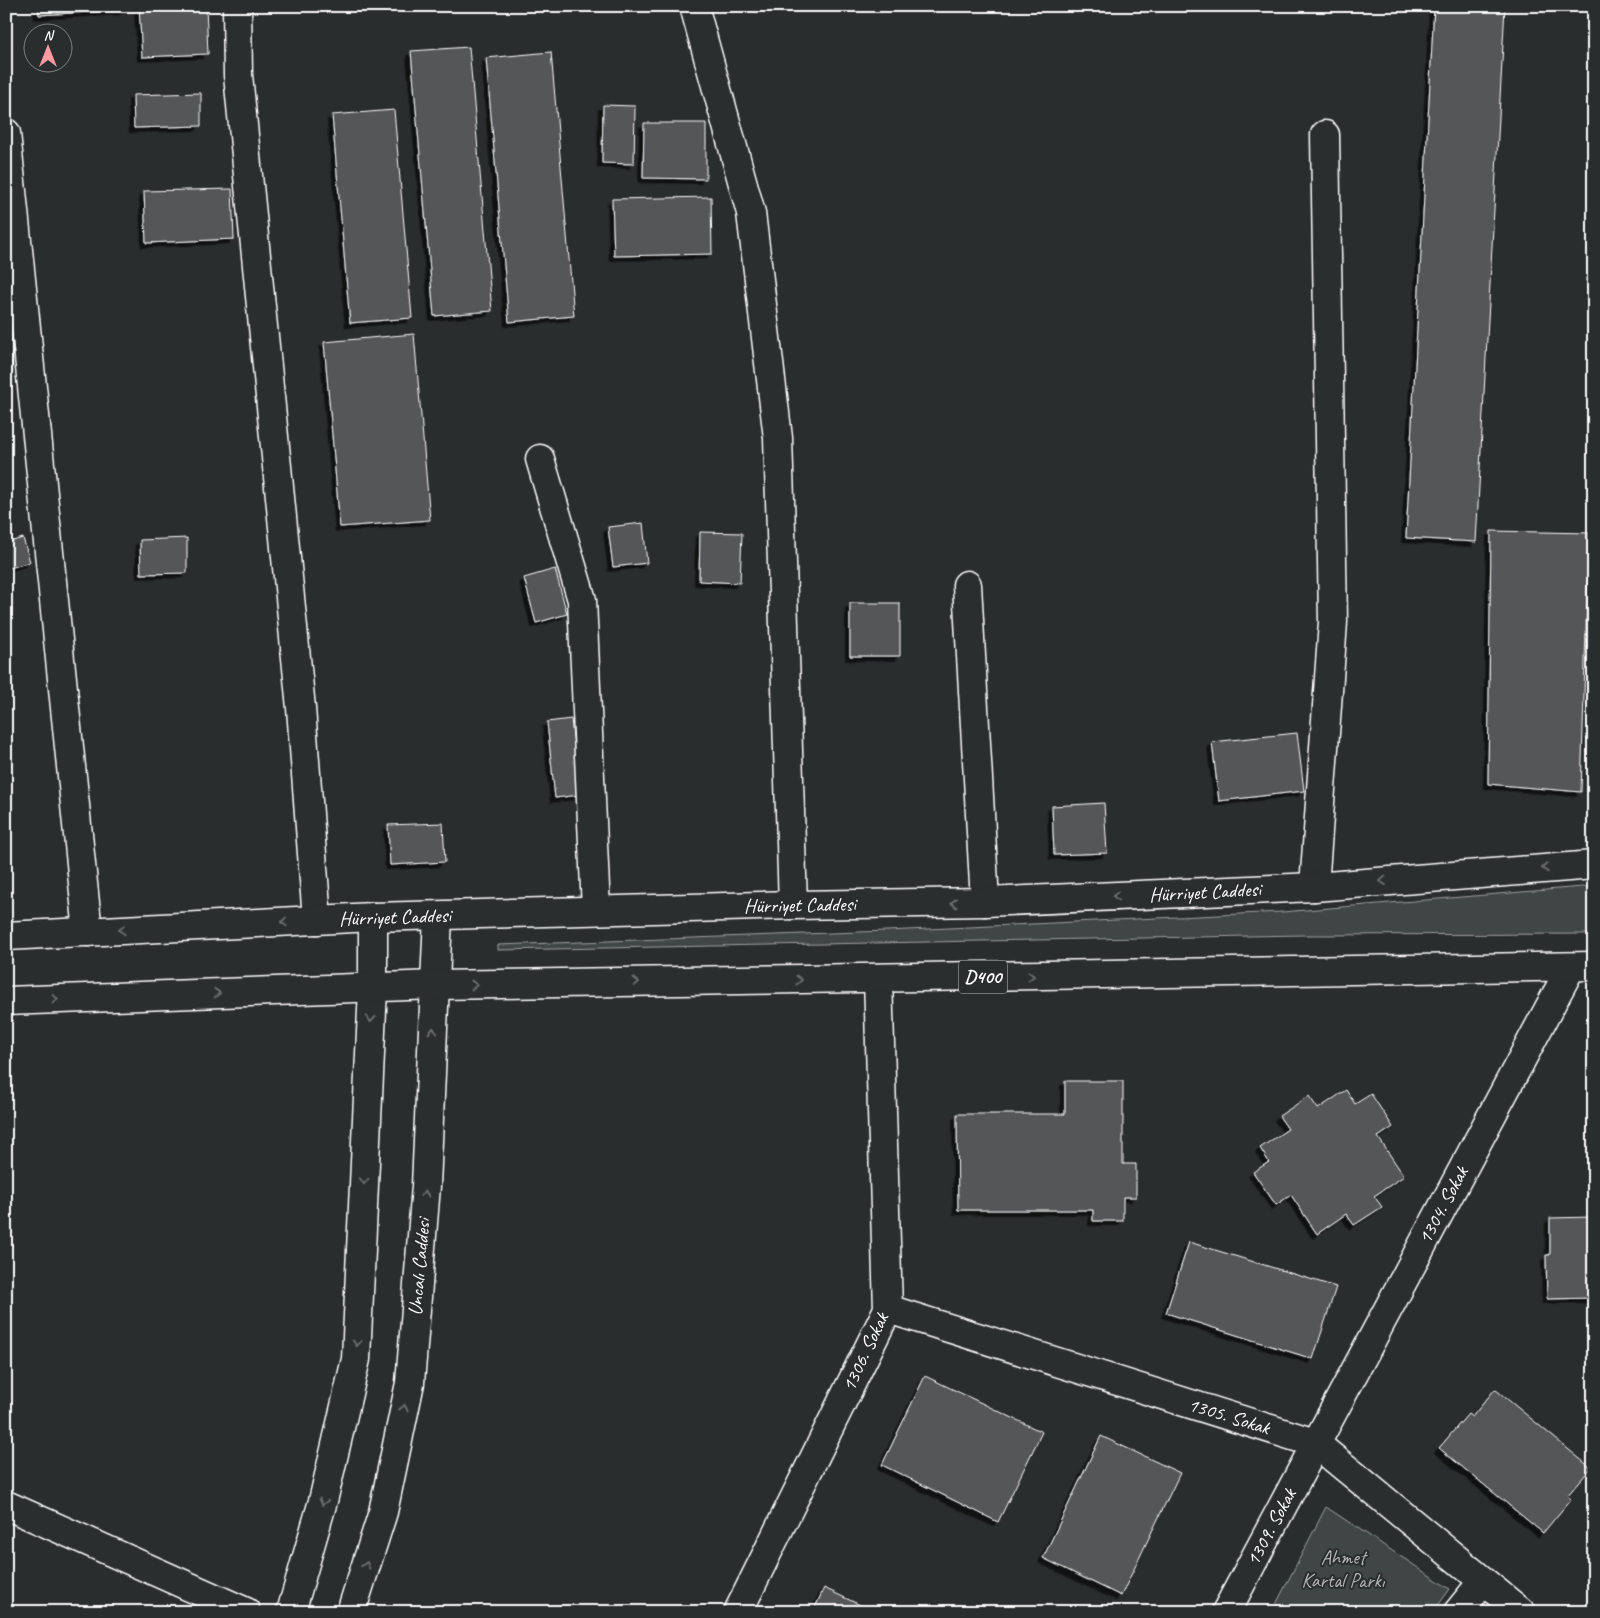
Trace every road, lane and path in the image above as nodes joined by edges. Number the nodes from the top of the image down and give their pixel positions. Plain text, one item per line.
1 (237, 6) edge
2 (694, 6) edge
3 (6, 133) edge
4 (1326, 134) dead end
5 (540, 459) dead end
6 (968, 585) dead end
7 (1594, 865) edge
8 (1314, 887) junction
9 (985, 902) junction
10 (793, 905) junction
11 (596, 910) junction
12 (438, 916) junction
13 (373, 917) junction
14 (317, 920) junction
15 (88, 932) junction
16 (6, 936) edge
17 (1582, 967) edge
18 (878, 978) junction
19 (435, 985) junction
20 (373, 988) junction
21 (6, 1001) edge
22 (888, 1309) junction
23 (1315, 1443) junction
24 (6, 1505) edge
25 (1483, 1581) junction
26 (246, 1612) edge
27 (291, 1612) edge
28 (352, 1612) edge
29 (738, 1612) edge
30 (1226, 1612) edge
31 (1458, 1612) edge
32 (1521, 1612) edge

1 - 14 main road
2 - 10 main road
3 - 15 main road
4 - 8 main road
5 - 11 main road
6 - 9 main road
7 -> 8 main road, Hürriyet Caddesi
8 -> 9 main road, Hürriyet Caddesi
9 -> 10 main road, Hürriyet Caddesi
10 - 11 main road, Hürriyet Caddesi
11 - 12 main road, Hürriyet Caddesi
12 - 13 main road, Hürriyet Caddesi
12 - 19 main road, Uncalı Caddesi
13 - 14 main road, Hürriyet Caddesi
13 - 20 main road
14 -> 15 main road, Hürriyet Caddesi
15 - 16 main road, Hürriyet Caddesi
18 -> 17 main road, D400
17 - 23 main road, 1304. Sokak
19 -> 18 main road, D400
18 - 22 main road, 1306. Sokak
19 - 20 main road, D400
28 -> 19 main road, Uncalı Caddesi
21 -> 20 main road
20 -> 27 main road
22 - 23 main road, 1305. Sokak
22 - 29 main road, 1306. Sokak
23 - 25 main road, 1305. Sokak
23 - 30 main road, 1309. Sokak
24 - 26 main road
25 - 31 main road
25 - 32 main road, 1305. Sokak

